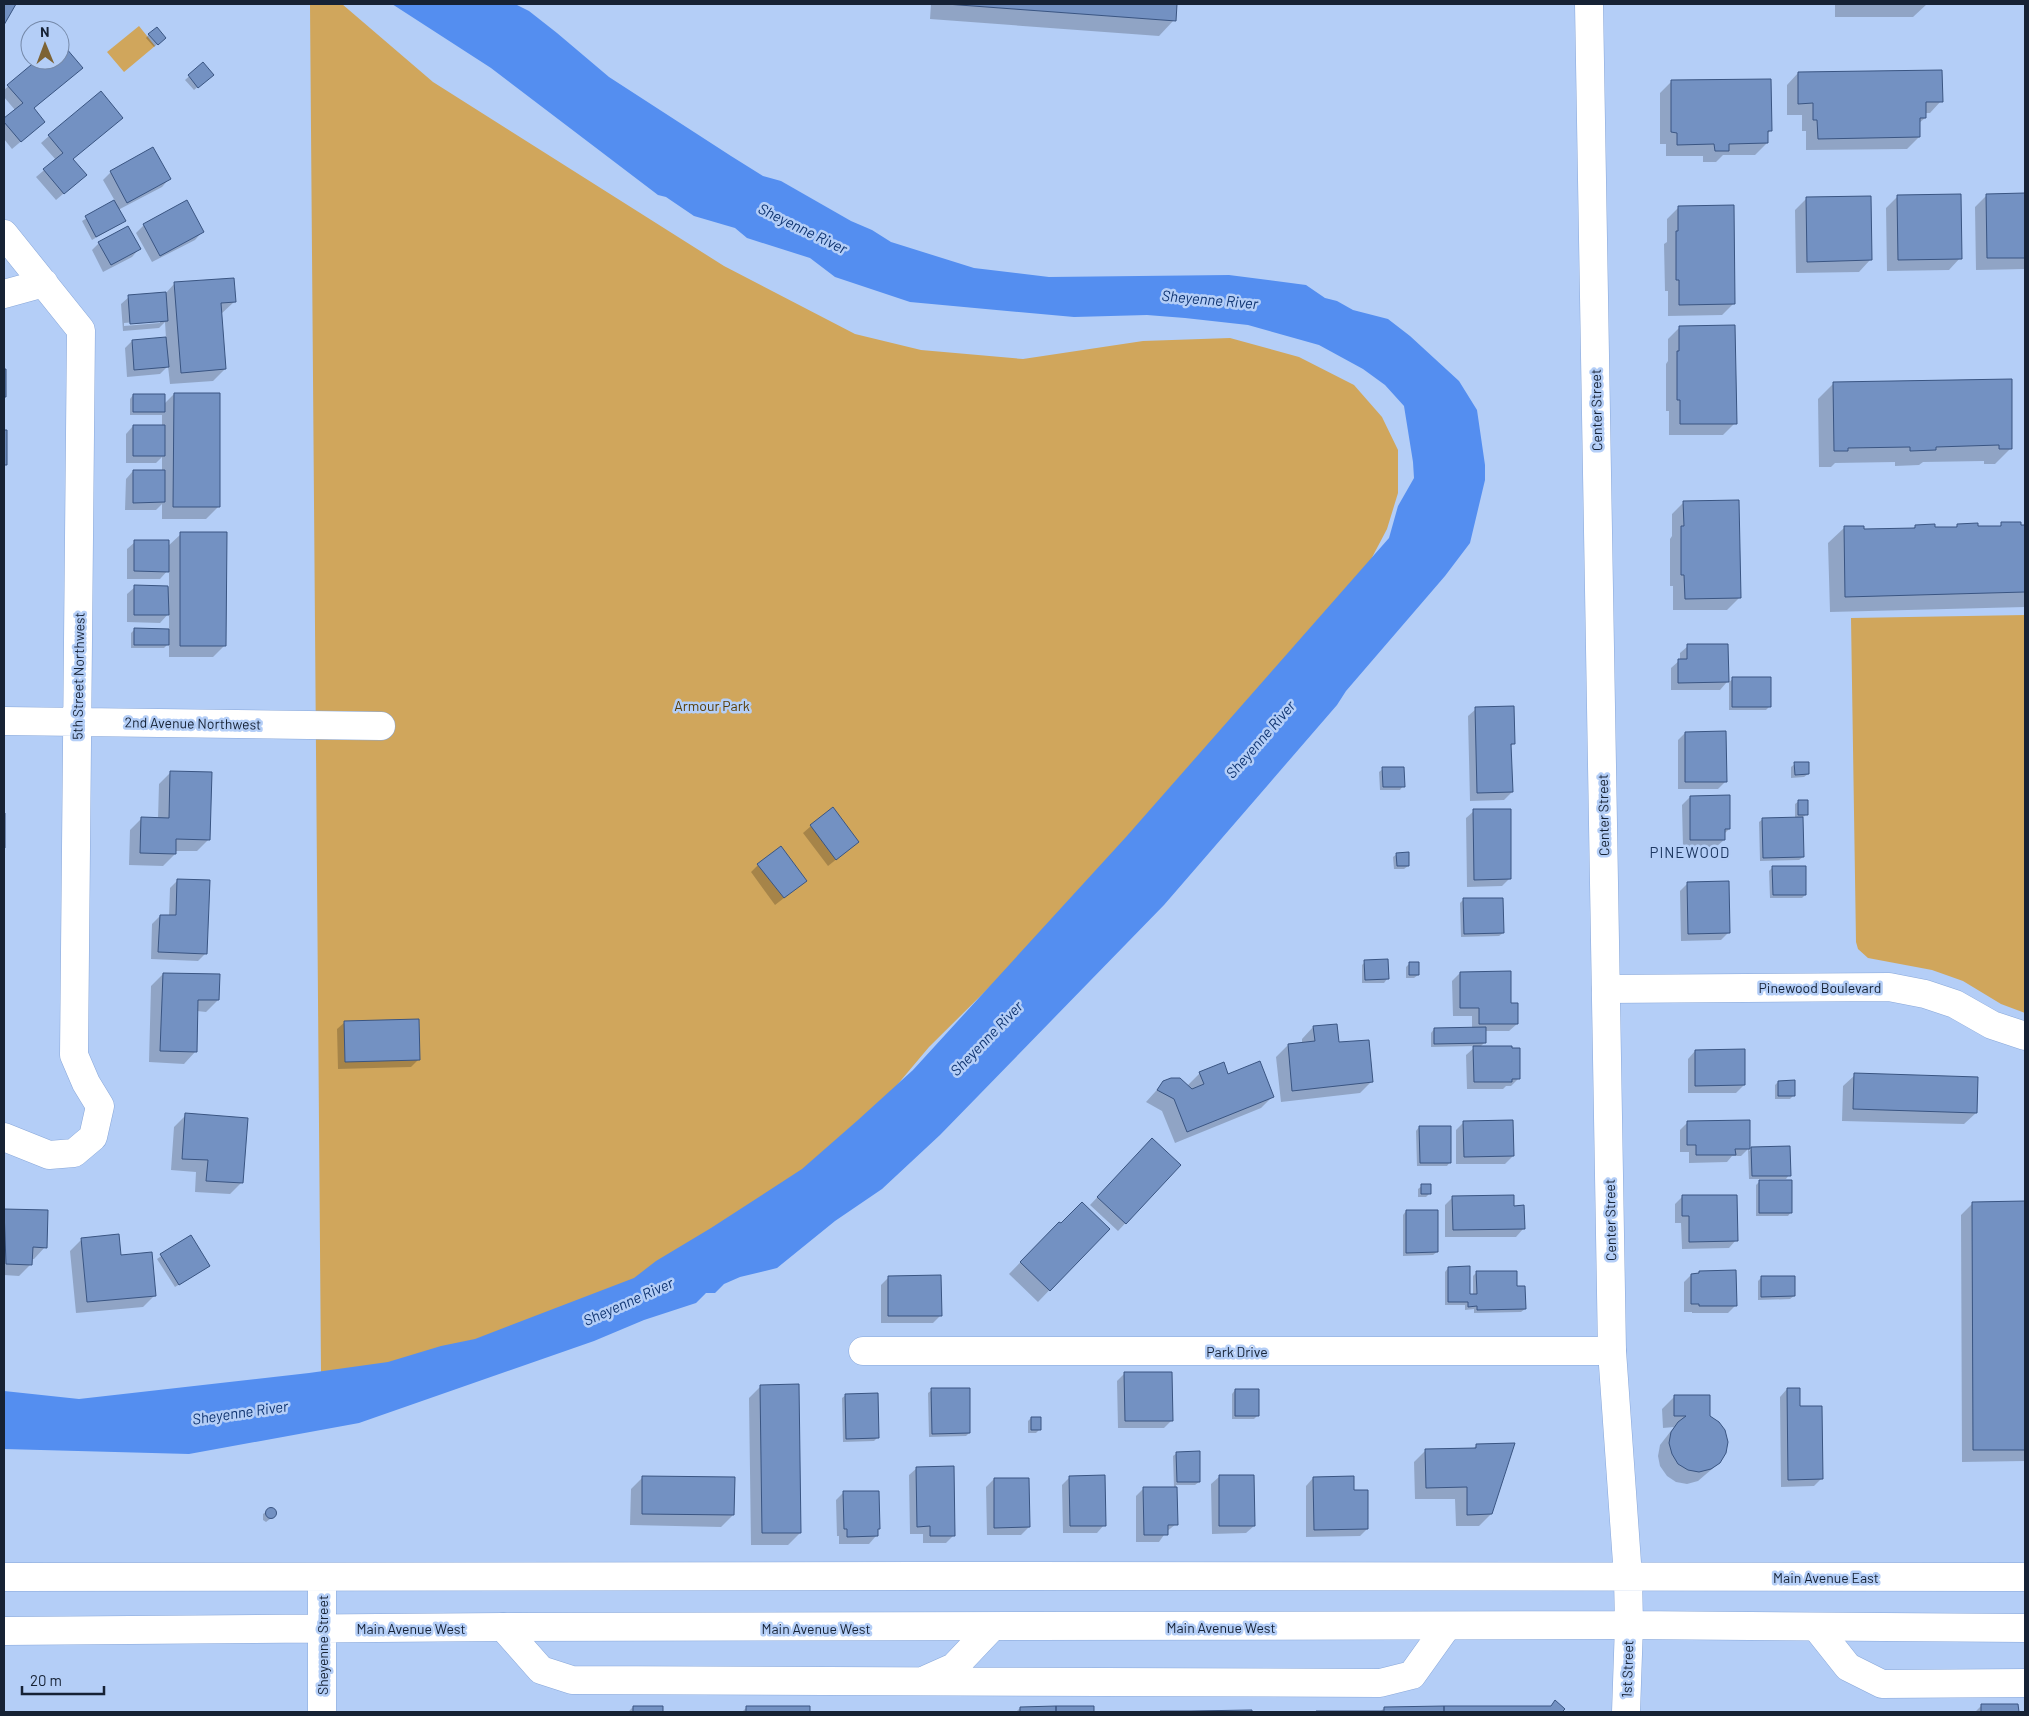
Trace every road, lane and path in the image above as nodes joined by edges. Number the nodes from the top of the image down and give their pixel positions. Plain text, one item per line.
1 (1589, 4) edge
2 (4, 234) edge
3 (44, 283) junction
4 (4, 294) edge
5 (4, 721) edge
6 (78, 722) junction
7 (381, 726) dead end
8 (1606, 989) junction
9 (2025, 1036) edge
10 (4, 1137) edge
11 (863, 1351) dead end
12 (1612, 1351) junction
13 (4, 1577) edge
14 (322, 1577) junction
15 (1628, 1577) junction
16 (2025, 1577) edge
17 (1629, 1625) junction
18 (1447, 1626) junction
19 (503, 1627) junction
20 (991, 1628) junction
21 (1817, 1628) junction
22 (2025, 1628) edge
23 (322, 1629) junction
24 (4, 1632) edge
25 (923, 1681) junction
26 (2025, 1682) edge
27 (322, 1712) edge
28 (1626, 1712) edge

1 - 8 main road, Center Street
2 - 3 main road, 5th Street Northwest
3 - 4 main road
3 - 6 main road, 5th Street Northwest
5 - 6 main road, 2nd Avenue Northwest
6 - 7 main road, 2nd Avenue Northwest
6 - 10 main road, 5th Street Northwest
8 - 9 main road, Pinewood Boulevard
8 - 12 main road, Center Street
11 - 12 main road, Park Drive
12 - 15 main road, Center Street
13 - 14 main road
14 - 15 main road
14 - 23 main road, Sheyenne Street
15 - 16 main road, Main Avenue East
15 - 17 main road, Center Street
17 - 18 main road, Main Avenue West
17 - 21 main road
17 - 28 main road, 1st Street
18 - 20 main road, Main Avenue West
18 - 25 main road
19 - 20 main road, Main Avenue West
19 - 23 main road, Main Avenue West
19 - 25 main road
20 - 25 main road
21 - 22 main road
21 - 26 main road
23 - 24 main road, Main Avenue West
23 - 27 main road, Sheyenne Street

